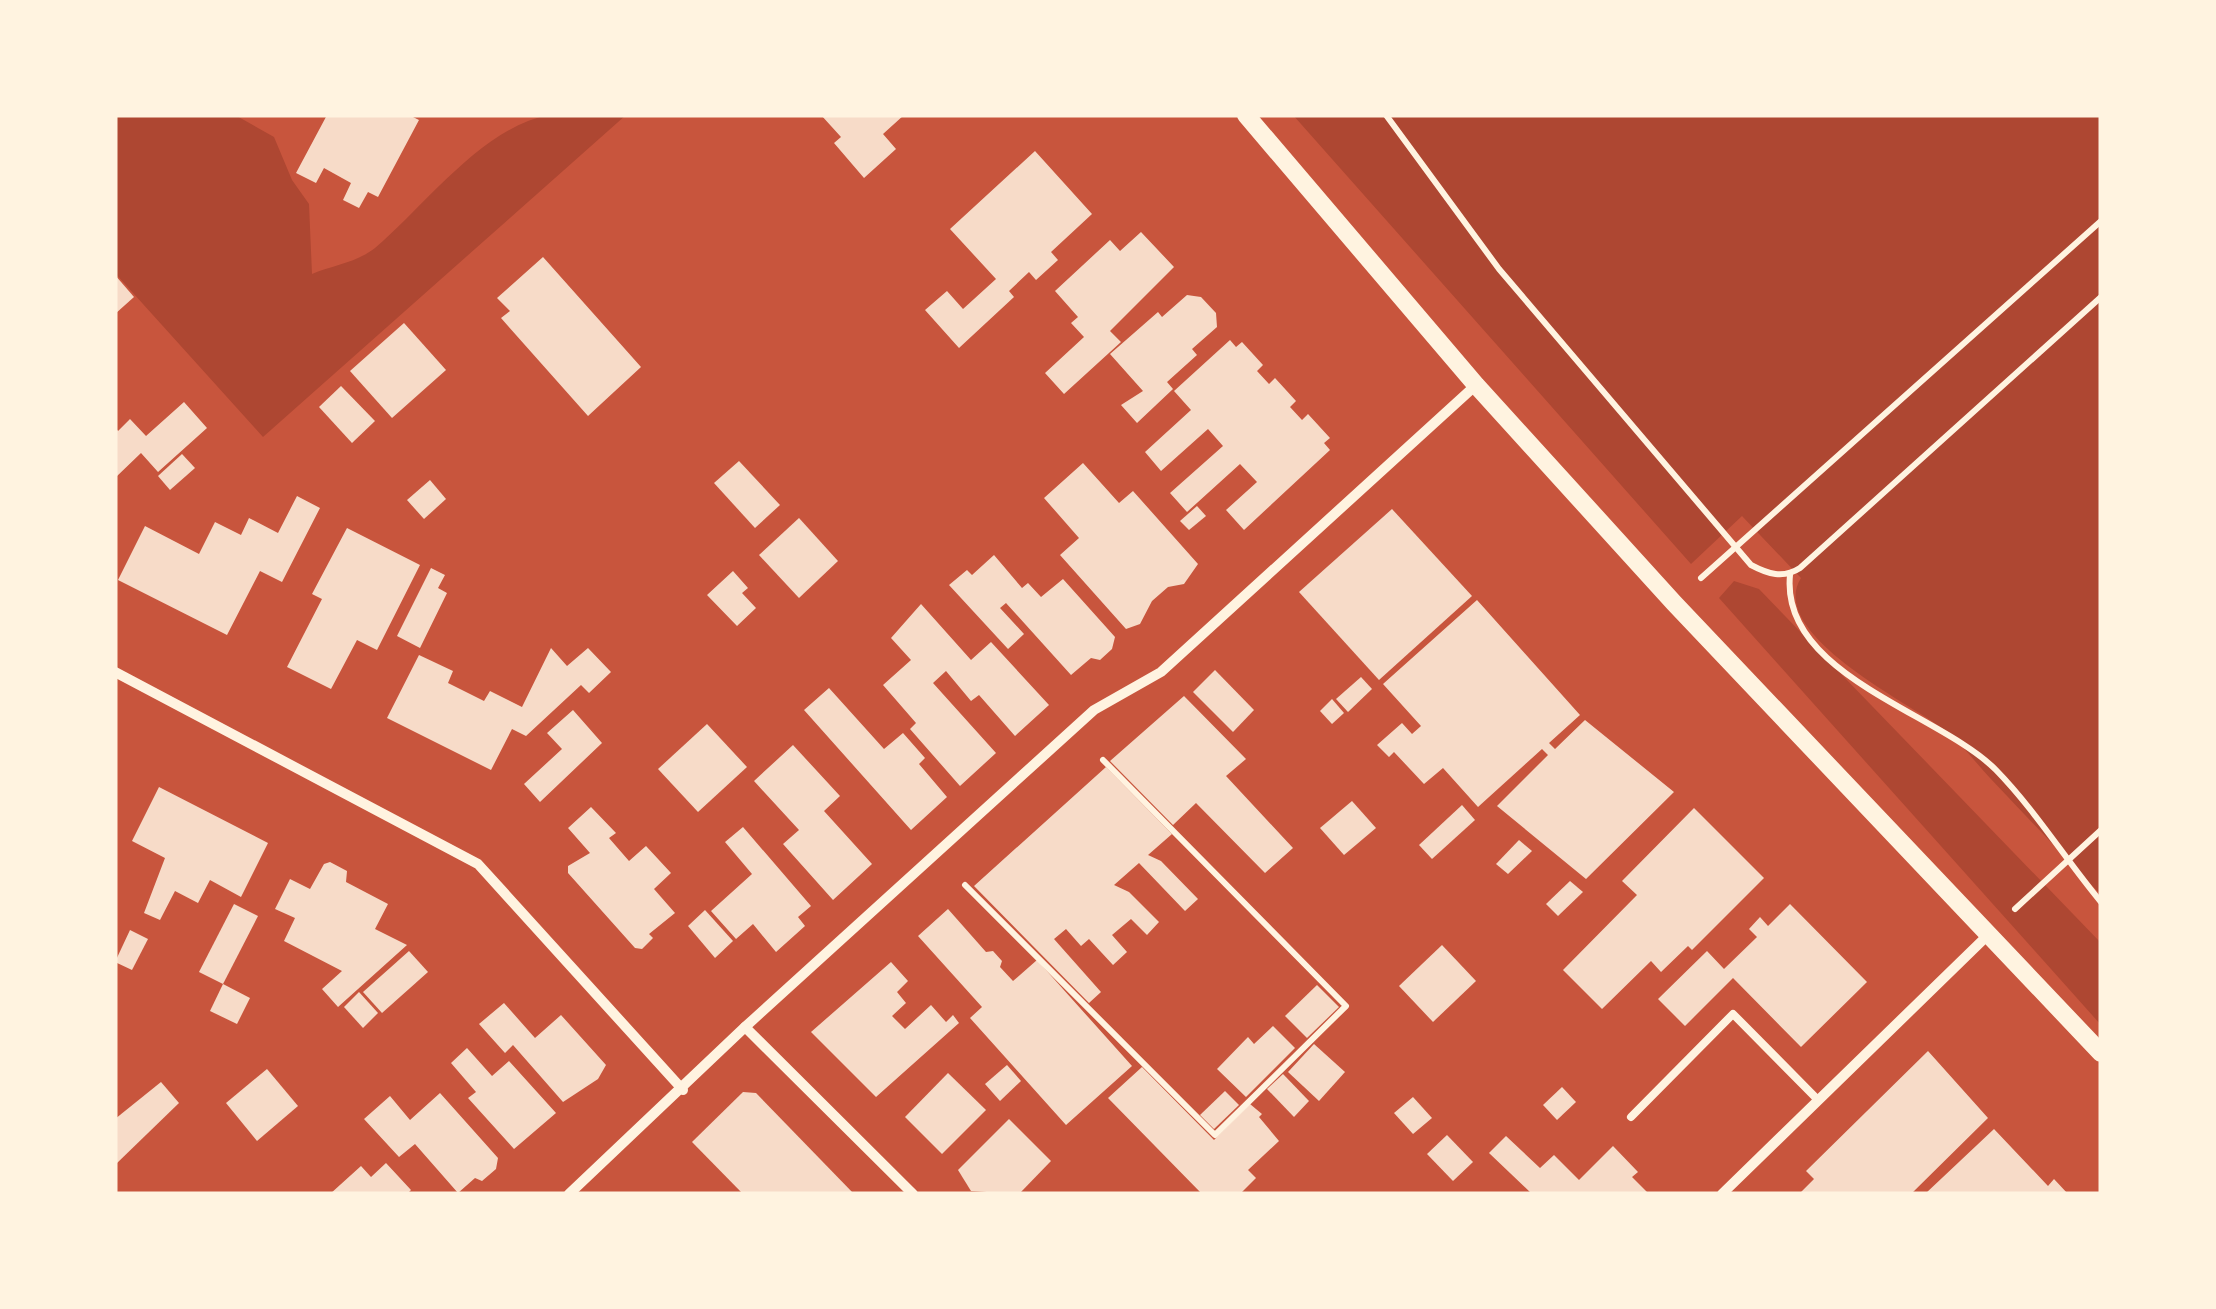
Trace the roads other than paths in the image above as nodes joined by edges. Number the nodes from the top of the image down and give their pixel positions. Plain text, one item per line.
1 (1246, 115) edge
2 (1476, 385) junction
3 (115, 672) edge
4 (1989, 934) junction
5 (744, 1027) junction
6 (2101, 1053) edge
7 (683, 1090) junction
8 (1818, 1100) junction
9 (1631, 1117) dead end
10 (568, 1194) edge
11 (913, 1194) edge
12 (1722, 1194) edge

1 - 2 street
2 - 4 street
2 - 5 street
3 - 7 street
4 - 6 street
4 - 8 street
5 - 7 street
5 - 11 street
7 - 10 street
8 - 9 lane
8 - 12 street

